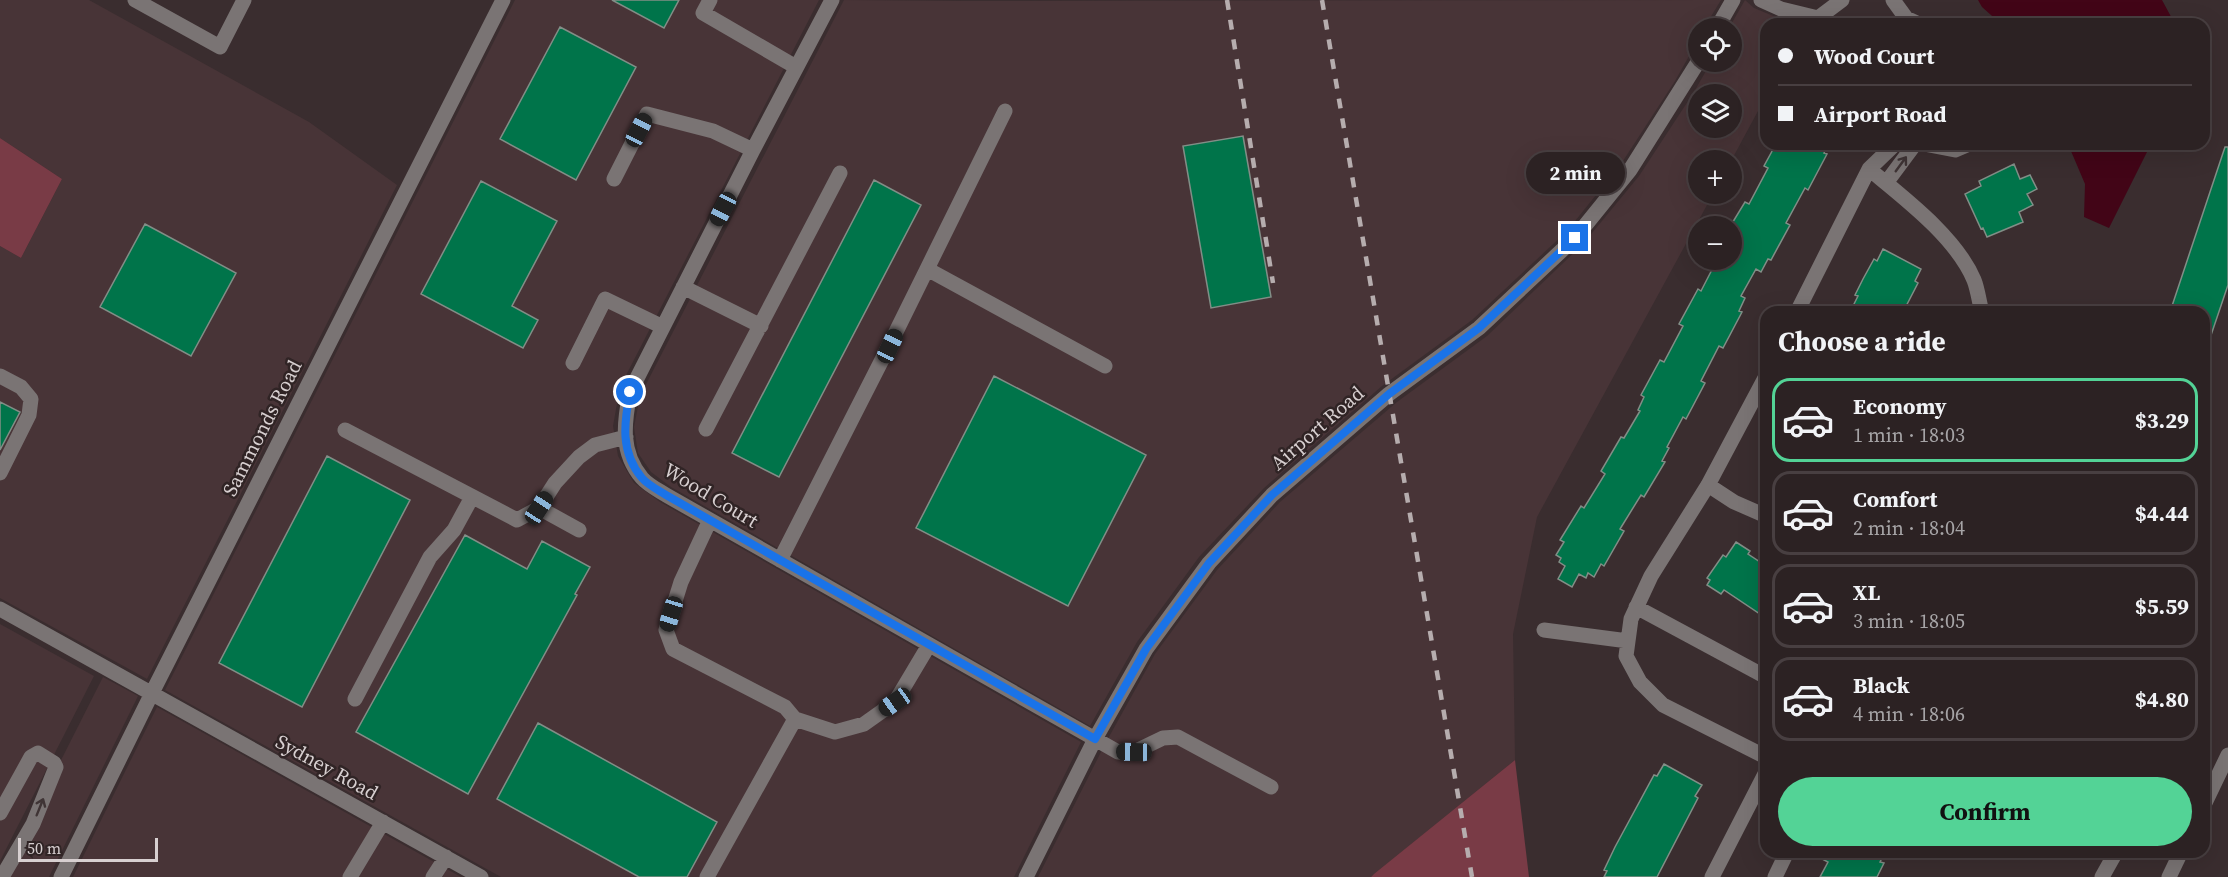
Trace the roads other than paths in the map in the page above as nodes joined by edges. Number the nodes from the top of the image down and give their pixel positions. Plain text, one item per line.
1 (135, 0) edge
2 (244, 0) edge
3 (503, 0) edge
4 (710, 0) edge
5 (832, 0) edge
6 (1733, 0) edge
7 (1761, 0) edge
8 (1842, 0) edge
9 (1893, 0) edge
10 (1723, 18) edge
11 (1909, 18) edge
12 (796, 67) junction
13 (1692, 72) edge
14 (1005, 111) dead end
15 (753, 150) junction
16 (1889, 150) edge
17 (1911, 150) edge
18 (1869, 169) junction
19 (840, 173) dead end
20 (614, 179) dead end
21 (1886, 183) junction
22 (927, 269) junction
23 (683, 287) junction
24 (1800, 306) edge
25 (1980, 306) edge
26 (663, 327) junction
27 (760, 327) junction
28 (573, 363) dead end
29 (1105, 366) dead end
30 (0, 376) edge
31 (1760, 390) edge
32 (706, 429) dead end
33 (345, 430) dead end
34 (626, 437) junction
35 (0, 473) edge
36 (1708, 484) junction
37 (472, 496) junction
38 (539, 508) junction
39 (1760, 513) edge
40 (710, 520) junction
41 (579, 530) dead end
42 (780, 560) junction
43 (1636, 607) junction
44 (0, 609) edge
45 (1544, 630) dead end
46 (1628, 641) junction
47 (929, 645) junction
48 (1760, 674) edge
49 (152, 693) junction
50 (354, 699) dead end
51 (795, 718) junction
52 (1095, 739) junction
53 (1760, 754) edge
54 (2228, 755) edge
55 (1760, 784) edge
56 (1271, 787) dead end
57 (2210, 792) edge
58 (0, 813) edge
59 (383, 822) junction
60 (446, 857) junction
61 (1784, 858) edge
62 (2113, 858) edge
63 (2178, 858) edge
64 (2, 877) edge
65 (61, 877) edge
66 (350, 877) edge
67 (433, 877) edge
68 (481, 877) edge
69 (707, 877) edge
70 (1026, 877) edge
71 (1712, 877) edge
72 (1775, 877) edge
73 (2102, 877) edge
74 (2169, 877) edge

1 - 2 street
3 - 49 street, Sammonds Road
4 - 12 street
5 - 12 street, Wood Court
6 - 10 street
7 - 8 street
9 - 11 street
12 - 15 street, Wood Court
13 - 52 street, Airport Road
14 - 22 street
15 - 20 street
15 - 23 street, Wood Court
16 - 18 street
21 -> 17 street
18 - 21 street
18 - 24 street
19 - 27 street
21 - 25 street
22 - 29 street
22 - 42 street
23 - 26 street, Wood Court
23 - 27 street
26 - 28 street
26 - 34 street, Wood Court
27 - 32 street
30 - 35 street
31 - 36 street
33 - 37 street
34 - 38 street
34 - 40 street, Wood Court
36 - 39 street
36 - 43 street
37 - 38 street
37 - 50 street
38 - 41 street
40 - 42 street, Wood Court
40 - 51 street
42 - 47 street, Wood Court
43 - 46 street
43 - 48 street
44 - 49 street, Sydney Road
45 - 46 street
46 - 53 street
47 - 51 street
47 - 52 street, Wood Court
49 - 59 street, Sydney Road
49 - 65 street, Sammonds Road
51 - 69 street
52 - 56 street, Wood Court
52 - 70 street, Airport Road
54 - 57 street
55 - 71 street
64 -> 58 street
59 - 60 street, Sydney Road
59 - 66 street
60 - 67 street
60 - 68 street, Sydney Road
61 - 72 street
62 - 73 street
63 - 74 street

